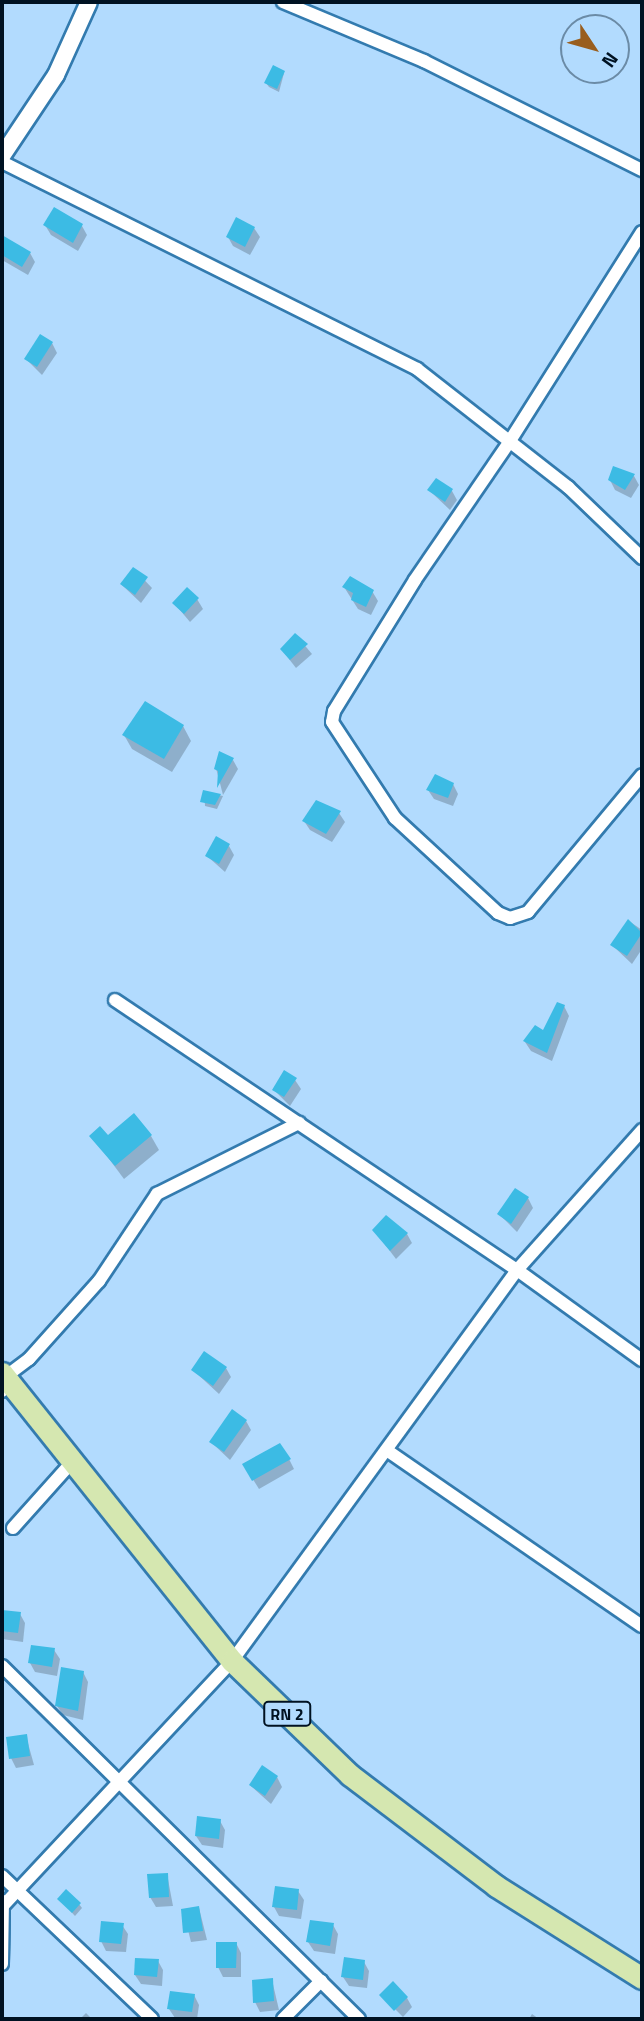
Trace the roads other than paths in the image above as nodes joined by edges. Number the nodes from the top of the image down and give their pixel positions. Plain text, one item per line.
1 (89, 2) edge
2 (283, 2) edge
3 (2, 156) edge
4 (2, 162) edge
5 (642, 170) edge
6 (642, 232) edge
7 (510, 441) junction
8 (642, 558) edge
9 (642, 775) edge
10 (116, 1000) dead end
11 (299, 1123) junction
12 (642, 1130) edge
13 (517, 1270) junction
14 (642, 1360) edge
15 (3, 1380) edge
16 (388, 1451) junction
17 (73, 1461) junction
18 (13, 1528) dead end
19 (642, 1626) edge
20 (232, 1661) junction
21 (2, 1666) edge
22 (120, 1779) junction
23 (2, 1876) edge
24 (6, 1900) edge
25 (2, 1964) edge
26 (642, 1978) edge
27 (321, 1981) junction
28 (152, 2019) edge
29 (283, 2019) edge
30 (359, 2019) edge

1 - 3 street
2 - 5 street
4 - 7 street
6 - 7 street
7 - 8 street
7 - 9 street
10 - 11 street
11 - 13 street
11 - 15 street
12 - 13 street
13 - 14 street
13 - 16 street
15 - 17 main road, RN 2
16 - 19 street
16 - 20 street
17 - 18 street
17 - 20 main road, RN 2
20 - 22 street
20 - 26 main road, RN 2
21 - 22 street
22 - 24 street
22 - 27 street
23 - 24 street
24 - 25 street
24 - 28 street
27 - 29 street
27 - 30 street

